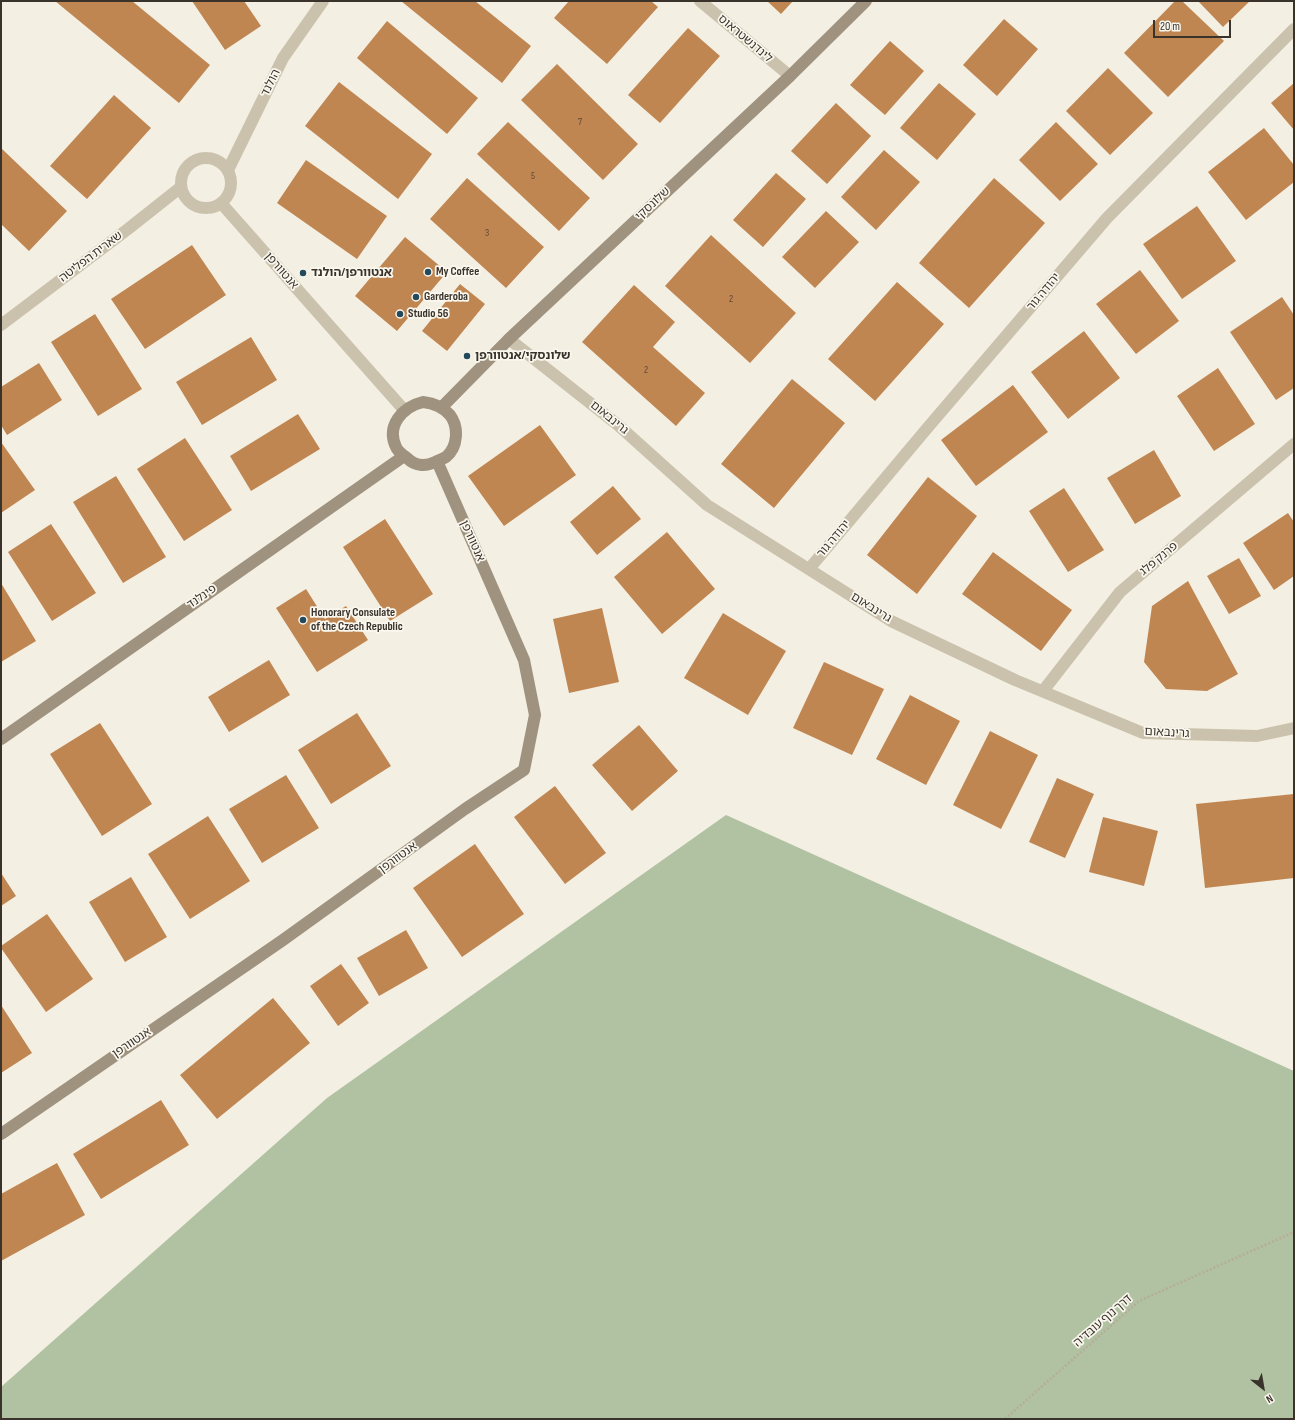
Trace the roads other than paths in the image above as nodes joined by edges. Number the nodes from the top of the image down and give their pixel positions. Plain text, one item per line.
1 (323, 1) edge
2 (700, 1) edge
3 (866, 1) edge
4 (1294, 30) edge
5 (790, 76) junction
6 (228, 170) junction
7 (181, 187) junction
8 (221, 203) junction
9 (1, 325) edge
10 (509, 339) junction
11 (441, 408) junction
12 (405, 411) junction
13 (1294, 444) edge
14 (404, 456) junction
15 (437, 461) junction
16 (809, 569) junction
17 (1043, 691) junction
18 (1294, 728) edge
19 (1, 739) edge
20 (1, 1134) edge

1 - 6 street, הולנד
2 - 5 street, לינדנשטראוס
3 - 5 street, שלונסקי
4 - 16 street, יהודה גור
5 - 10 street, שלונסקי
6 - 7 street
6 - 8 street
7 - 8 street
7 - 9 street, שארית הפליטה
8 - 12 street, אנטוורפן
10 - 11 street, שלונסקי
10 - 16 street, גרינבאום
11 - 12 street
11 - 15 street
12 - 14 street
13 - 17 street, פרנק פלג
14 - 15 street
14 - 19 street, פינלנד
15 - 20 street, אנטוורפן
16 - 17 street, גרינבאום
17 - 18 street, גרינבאום

